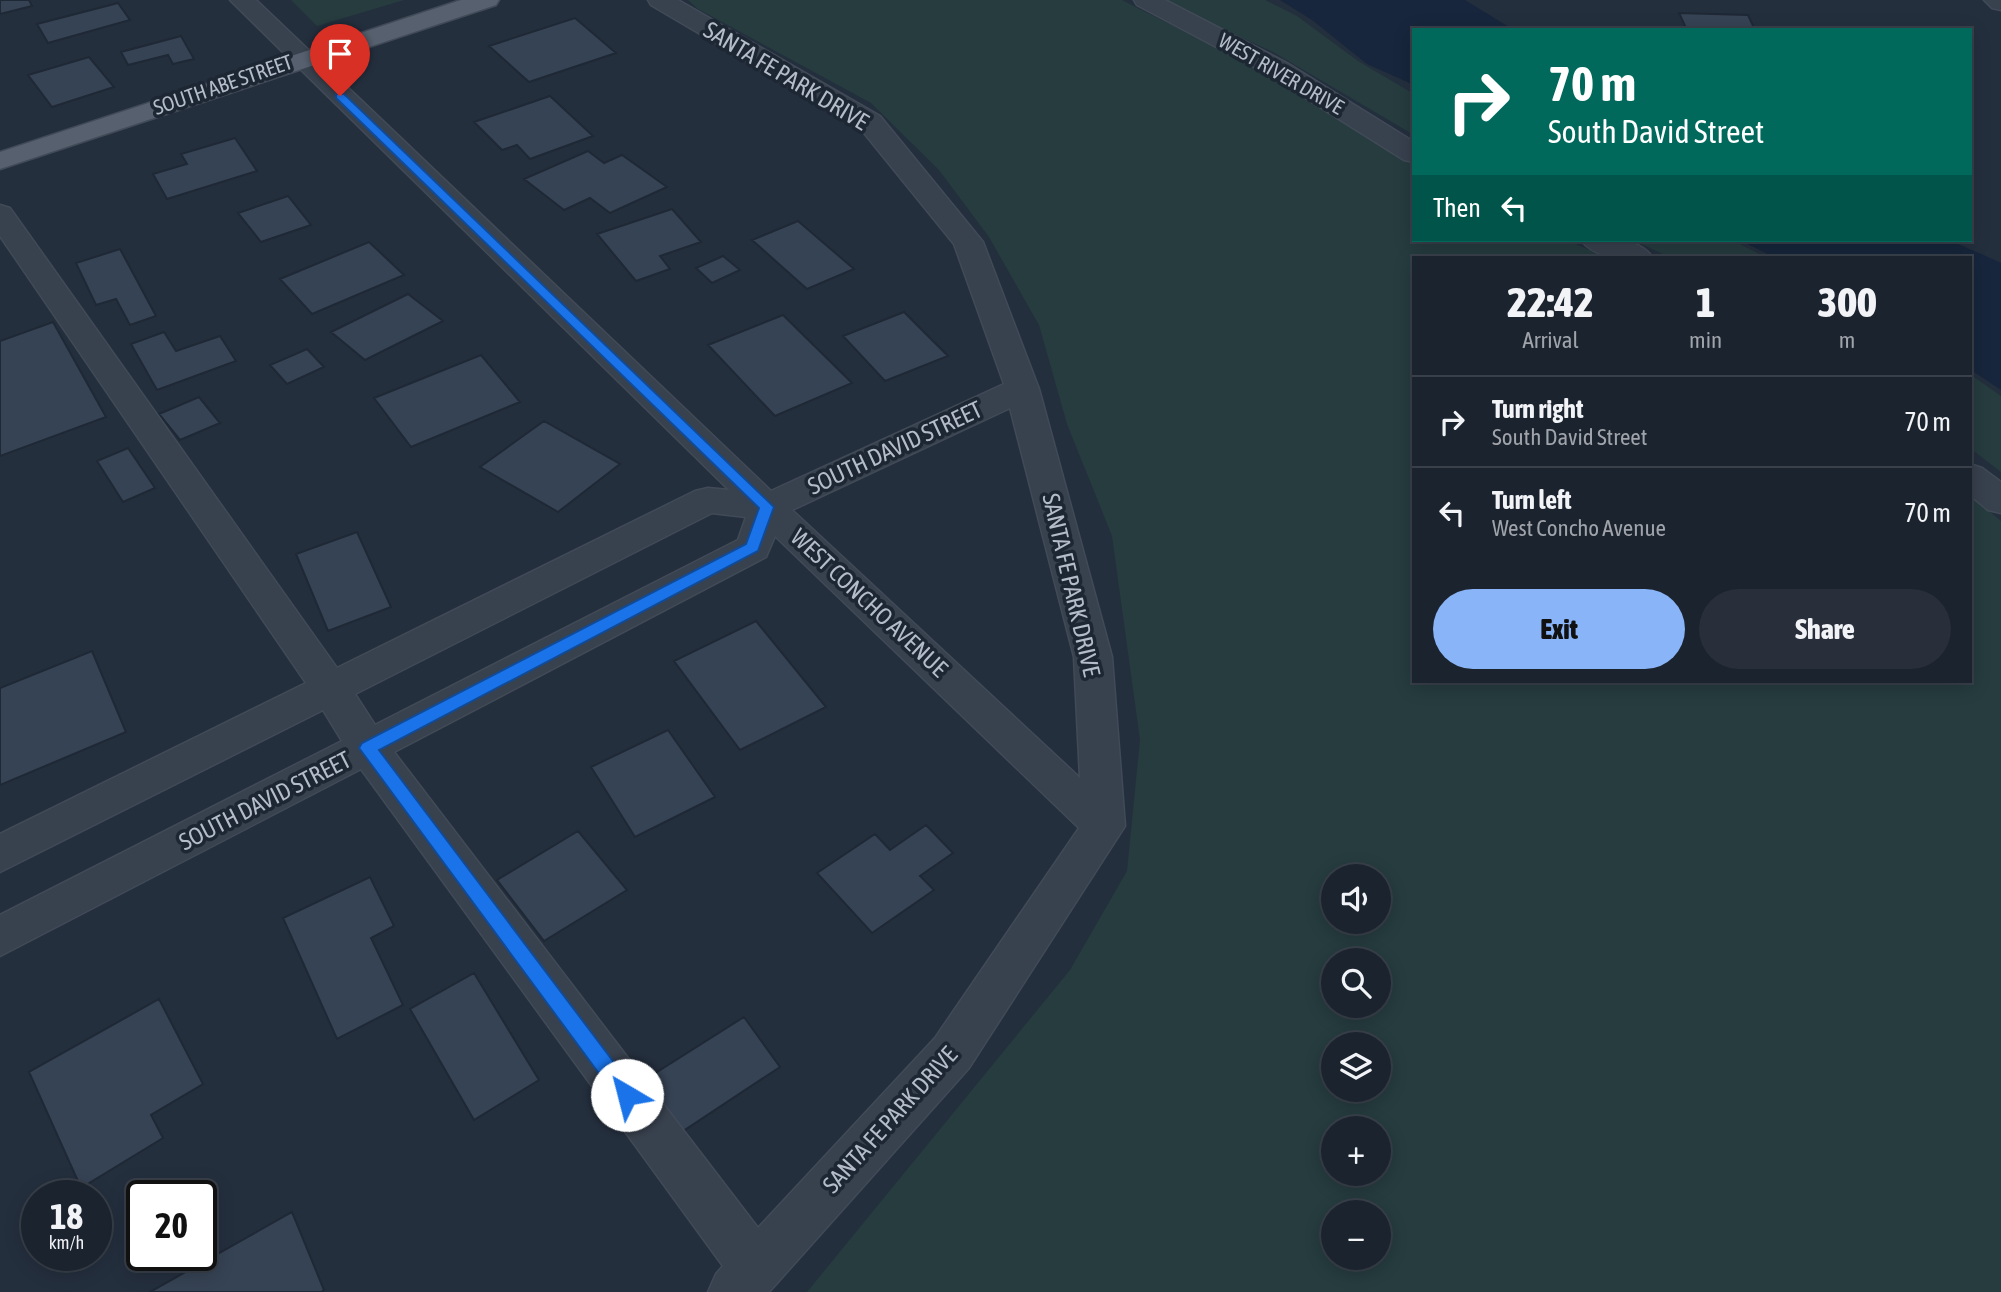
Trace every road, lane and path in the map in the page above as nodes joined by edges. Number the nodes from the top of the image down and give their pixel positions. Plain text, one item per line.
1 (242, 0) edge
2 (487, 0) edge
3 (660, 0) edge
4 (1146, 0) edge
5 (1996, 0) edge
6 (2001, 3) edge
7 (301, 59) junction
8 (1412, 153) edge
9 (0, 161) edge
10 (0, 214) edge
11 (1601, 242) edge
12 (1635, 256) edge
13 (1022, 389) junction
14 (1972, 479) edge
15 (2001, 501) edge
16 (767, 507) junction
17 (330, 688) junction
18 (368, 748) junction
19 (1104, 826) junction
20 (0, 854) edge
21 (0, 937) edge
22 (745, 1281) edge

1 - 7 street, WEST CONCHO AVENUE
2 - 7 main road, SOUTH ABE STREET
3 - 13 street, SANTA FE PARK DRIVE
4 - 8 street, WEST RIVER DRIVE
5 - 6 street
7 - 9 main road, SOUTH ABE STREET
7 - 16 street, WEST CONCHO AVENUE
10 - 17 street
11 - 12 street
13 - 16 street, SOUTH DAVID STREET
13 - 19 street, SANTA FE PARK DRIVE
14 - 15 street
16 - 17 street
16 - 18 street, SOUTH DAVID STREET
16 - 19 street, WEST CONCHO AVENUE
17 - 18 street
17 - 20 street
18 - 21 street, SOUTH DAVID STREET
18 - 22 street
19 - 22 street, SANTA FE PARK DRIVE

